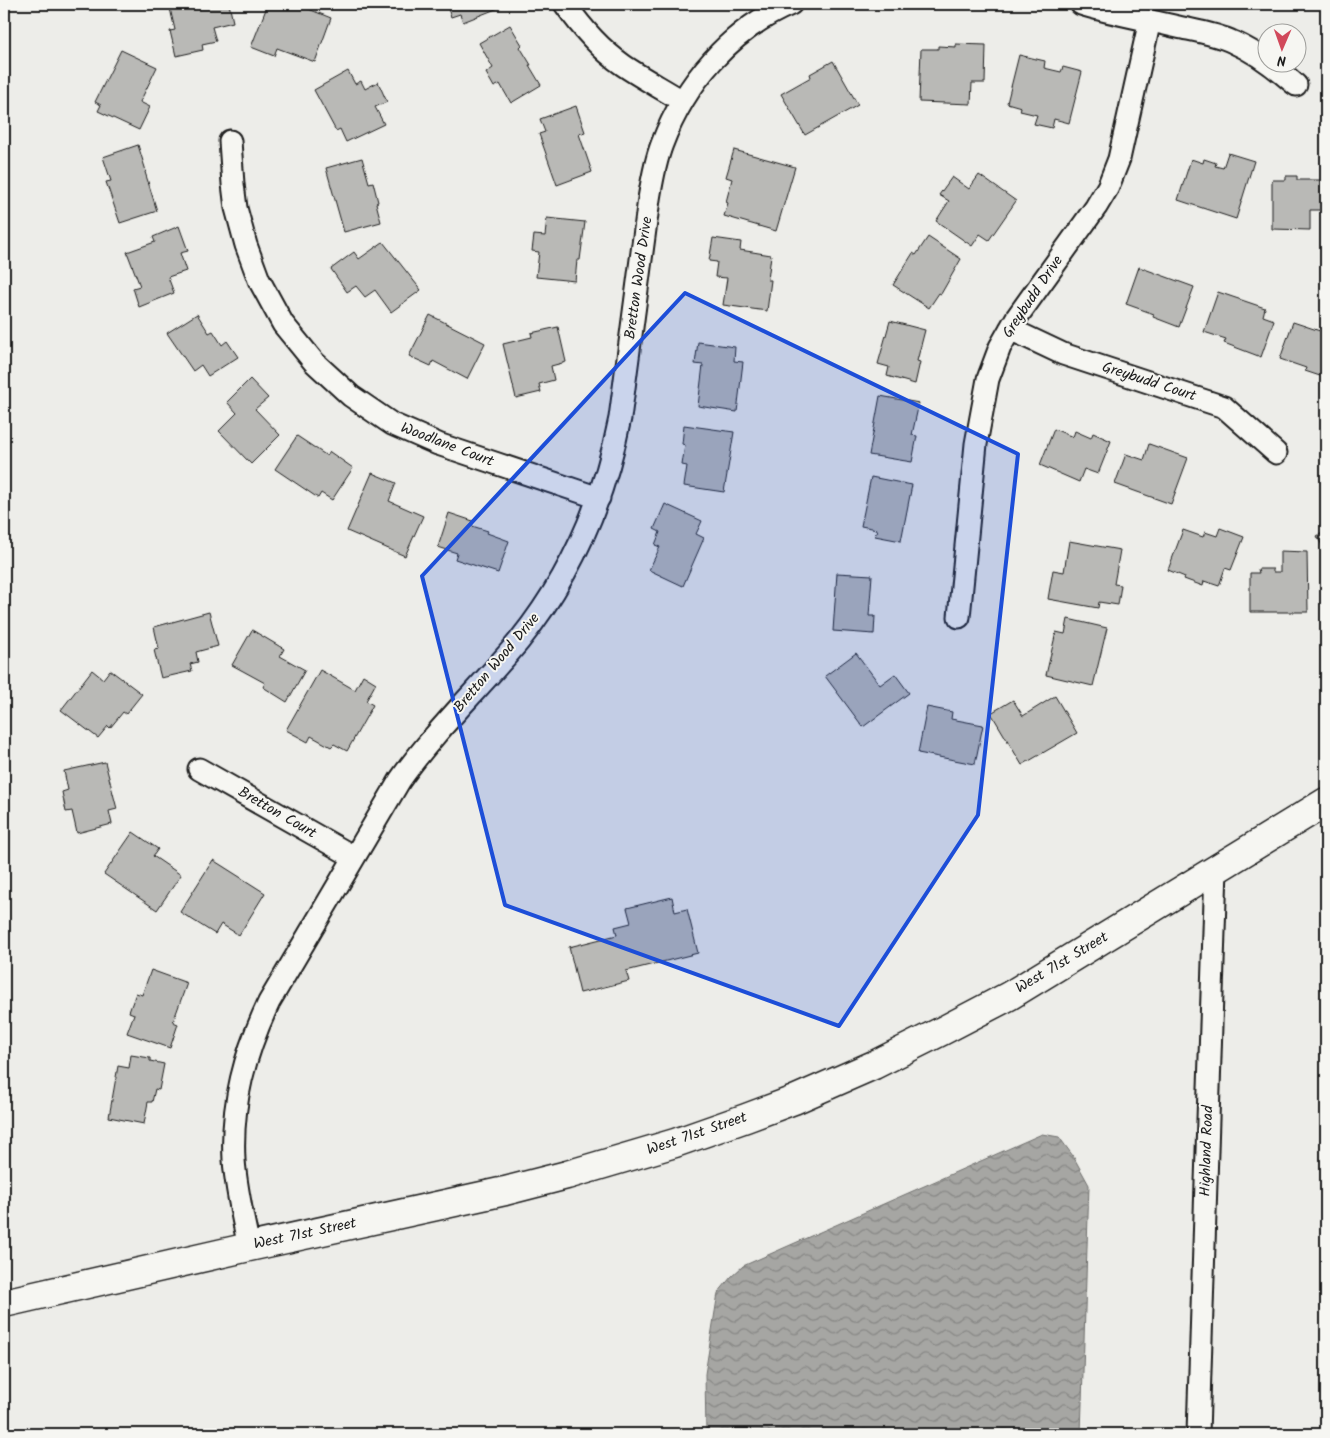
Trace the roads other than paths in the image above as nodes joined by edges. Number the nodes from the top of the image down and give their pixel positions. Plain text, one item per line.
1 (565, 4) edge
2 (791, 4) edge
3 (1081, 4) edge
4 (1150, 20) junction
5 (1296, 86) dead end
6 (682, 102) junction
7 (230, 141) dead end
8 (1010, 329) junction
9 (1276, 453) dead end
10 (599, 498) junction
11 (959, 617) dead end
12 (199, 769) dead end
13 (1326, 802) edge
14 (354, 857) junction
15 (1216, 868) junction
16 (249, 1247) junction
17 (4, 1303) edge
18 (1198, 1434) edge

1 - 6 street
2 - 6 street, Bretton Wood Drive
3 - 4 street
4 - 5 street
4 - 8 street, Greybudd Drive
6 - 10 street, Bretton Wood Drive
7 - 10 street, Woodlane Court
8 - 9 street, Greybudd Court
8 - 11 street, Greybudd Drive
10 - 14 street, Bretton Wood Drive
12 - 14 street, Bretton Court
13 - 15 main road, West 71st Street
14 - 16 street, Bretton Wood Drive
15 - 16 main road, West 71st Street
15 - 18 street, Highland Road
16 - 17 main road, West 71st Street

